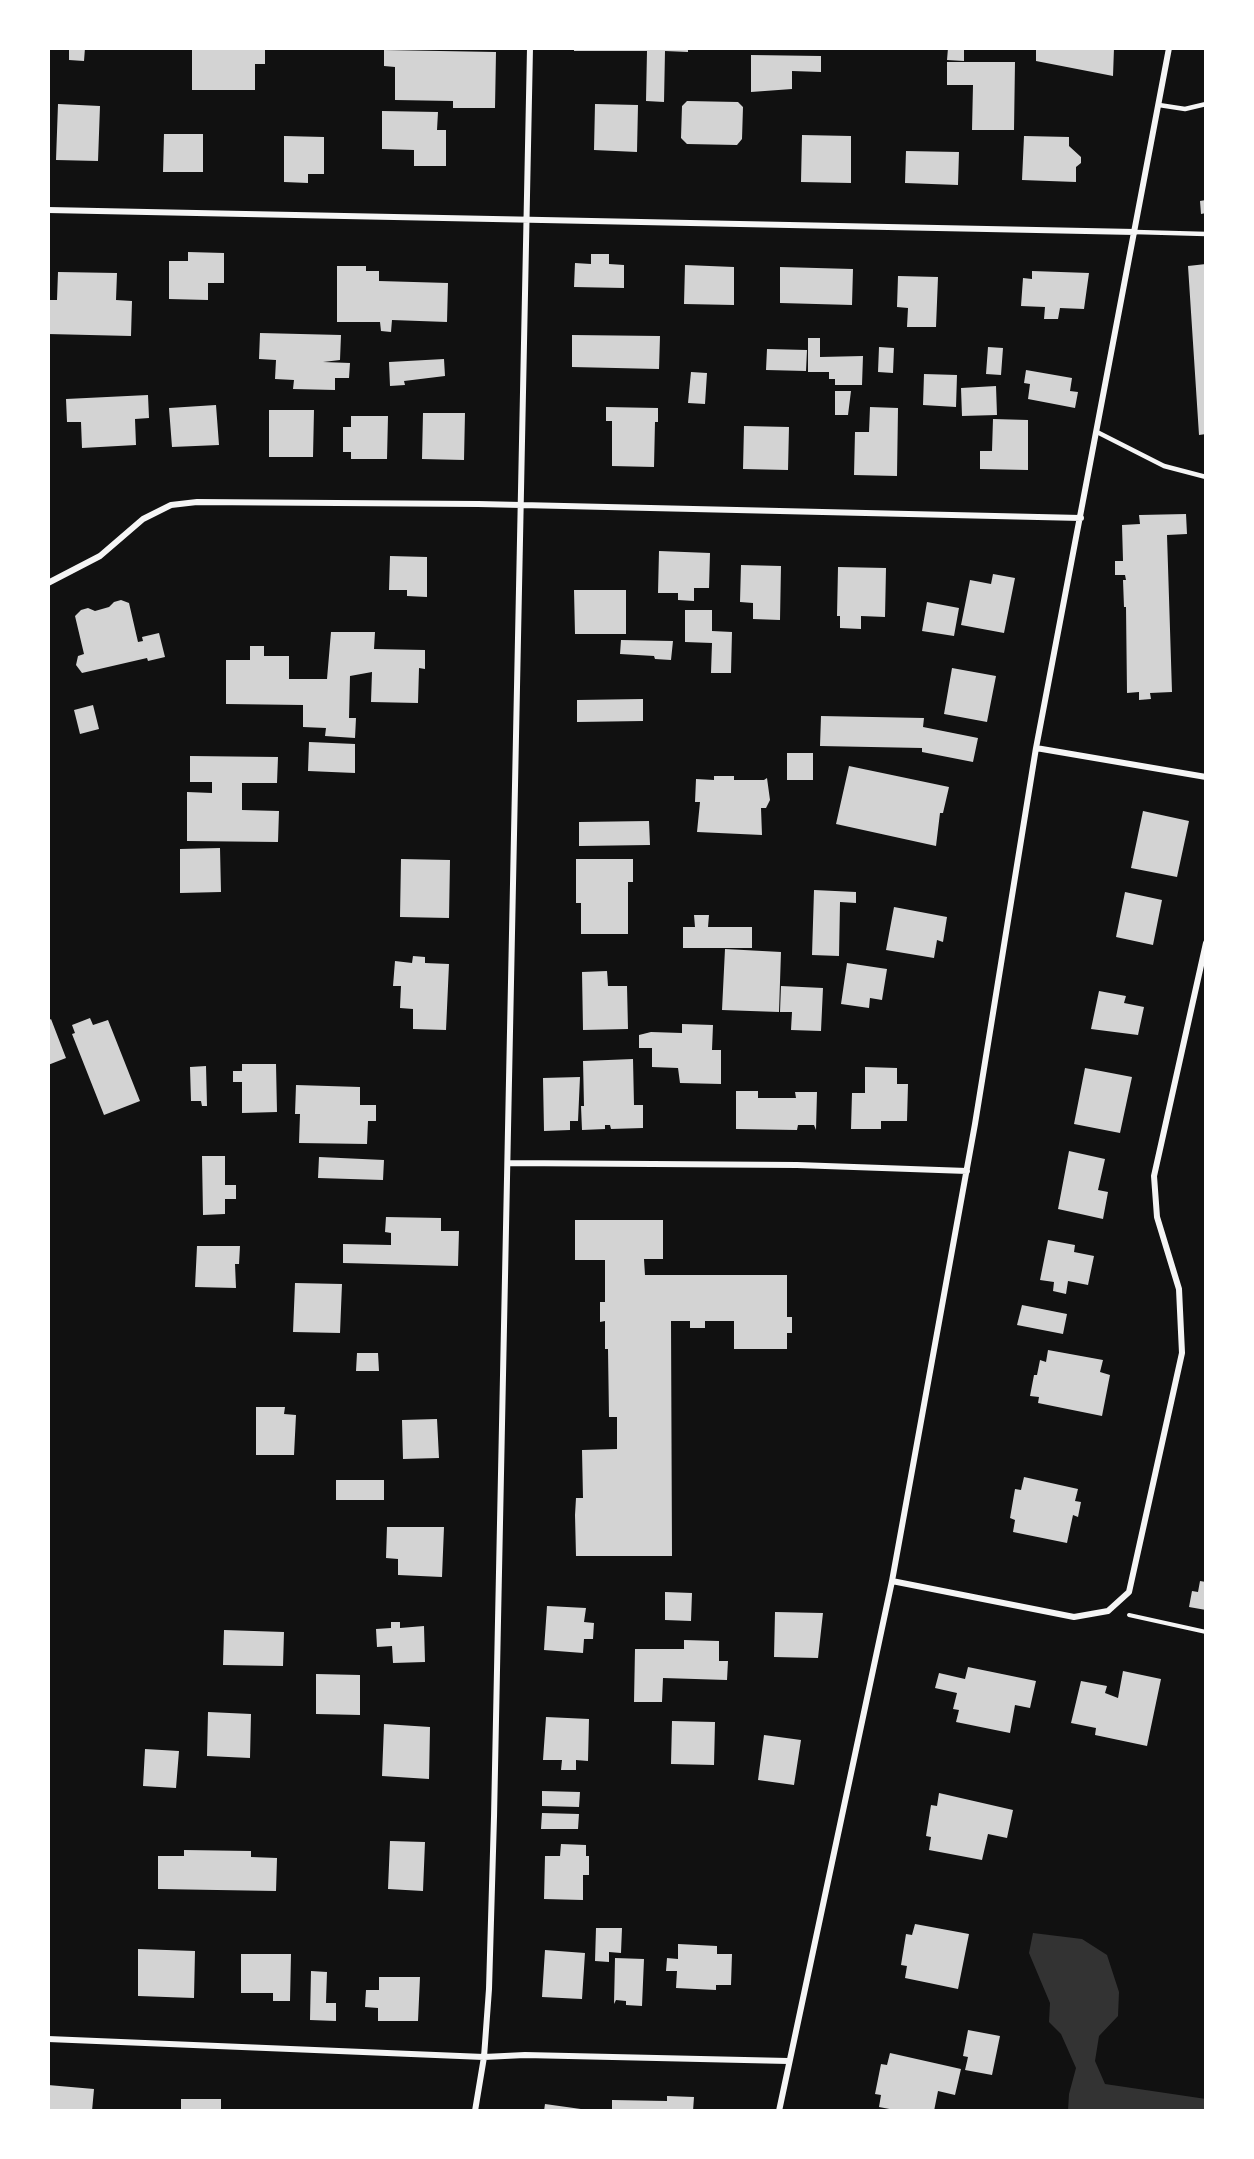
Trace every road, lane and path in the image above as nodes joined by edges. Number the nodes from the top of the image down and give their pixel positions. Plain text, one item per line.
1 (530, 48) edge
2 (1169, 48) edge
3 (1206, 104) edge
4 (1159, 105) junction
5 (48, 210) edge
6 (527, 218) junction
7 (1135, 232) junction
8 (1206, 234) edge
9 (1097, 432) junction
10 (1206, 477) edge
11 (522, 505) junction
12 (1081, 518) junction
13 (48, 583) edge
14 (1036, 748) junction
15 (1206, 777) edge
16 (1206, 943) edge
17 (507, 1163) junction
18 (967, 1171) junction
19 (892, 1581) junction
20 (1108, 1611) junction
21 (1206, 1632) edge
22 (48, 2039) edge
23 (484, 2057) junction
24 (788, 2061) junction
25 (476, 2111) edge
26 (779, 2111) edge

1 - 6 street
2 - 4 street
3 - 4 lane
4 - 7 street
5 - 6 street
6 - 7 street
6 - 11 street
7 - 8 lane
7 - 9 street
9 - 10 lane
9 - 12 street
11 - 12 street
11 - 13 street
11 - 17 street
12 - 14 street
14 - 15 street
14 - 18 street
16 - 20 street
17 - 18 street
17 - 23 street
18 - 19 street
19 - 20 street
19 - 24 street
20 - 21 path
22 - 23 street
23 - 24 street
23 - 25 street
24 - 26 street

